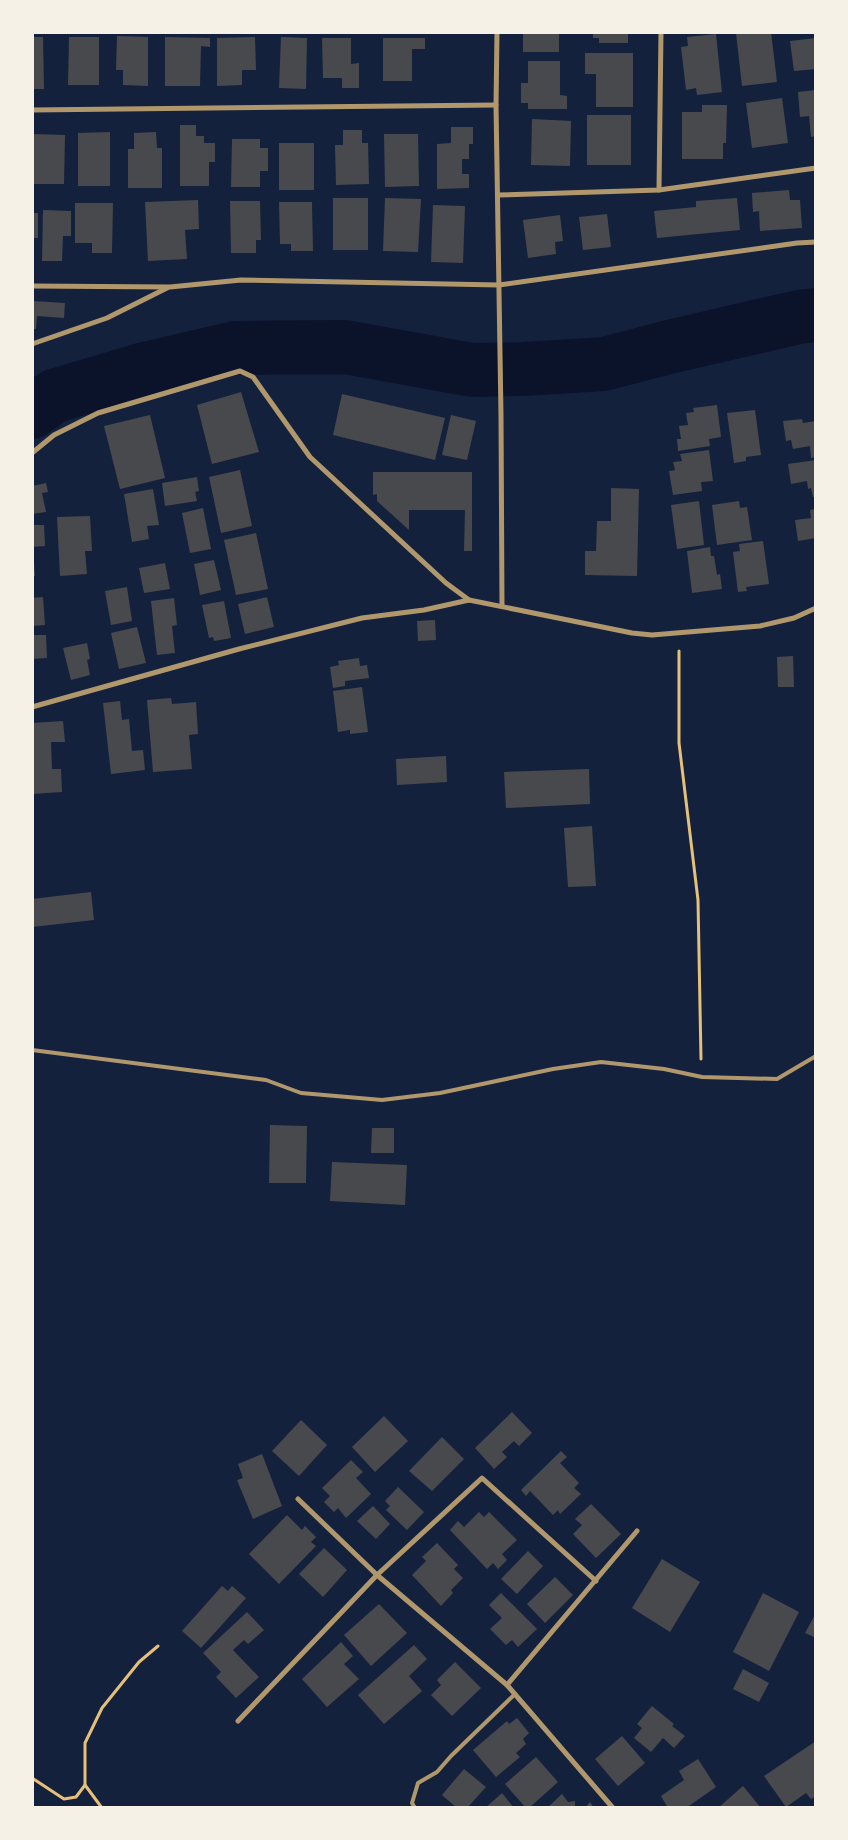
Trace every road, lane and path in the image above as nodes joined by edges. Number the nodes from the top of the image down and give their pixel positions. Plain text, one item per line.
1 (497, 32) edge
2 (661, 32) edge
3 (496, 105) junction
4 (32, 110) edge
5 (816, 168) edge
6 (659, 190) junction
7 (498, 195) junction
8 (816, 242) edge
9 (32, 286) edge
10 (499, 286) junction
11 (170, 287) junction
12 (32, 344) edge
13 (32, 452) edge
14 (469, 600) junction
15 (502, 606) junction
16 (816, 608) edge
17 (678, 633) junction
18 (32, 707) edge
19 (32, 1050) edge
20 (816, 1056) edge
21 (702, 1077) junction
22 (298, 1499) dead end
23 (637, 1531) dead end
24 (377, 1576) junction
25 (596, 1581) junction
26 (158, 1646) dead end
27 (507, 1685) junction
28 (515, 1694) junction
29 (238, 1721) dead end
30 (32, 1778) edge
31 (85, 1786) junction
32 (102, 1808) edge
33 (416, 1808) edge
34 (613, 1808) edge

1 - 3 street
2 - 6 street
3 - 4 street
3 - 7 street
5 - 6 street
6 - 7 street
7 - 10 street
8 - 10 street
9 - 11 street
10 - 11 street
10 - 15 street
11 - 12 street
13 - 14 street
14 - 15 street
14 - 18 street
15 - 17 street
16 - 17 street
17 - 21 path
19 - 21 lane
20 - 21 lane
22 - 24 street
23 - 25 street
24 - 25 street
24 - 27 street
24 - 29 street
25 - 27 street
26 - 31 path
27 - 28 street
28 - 33 lane
28 - 34 street
30 - 31 path
31 - 32 path

